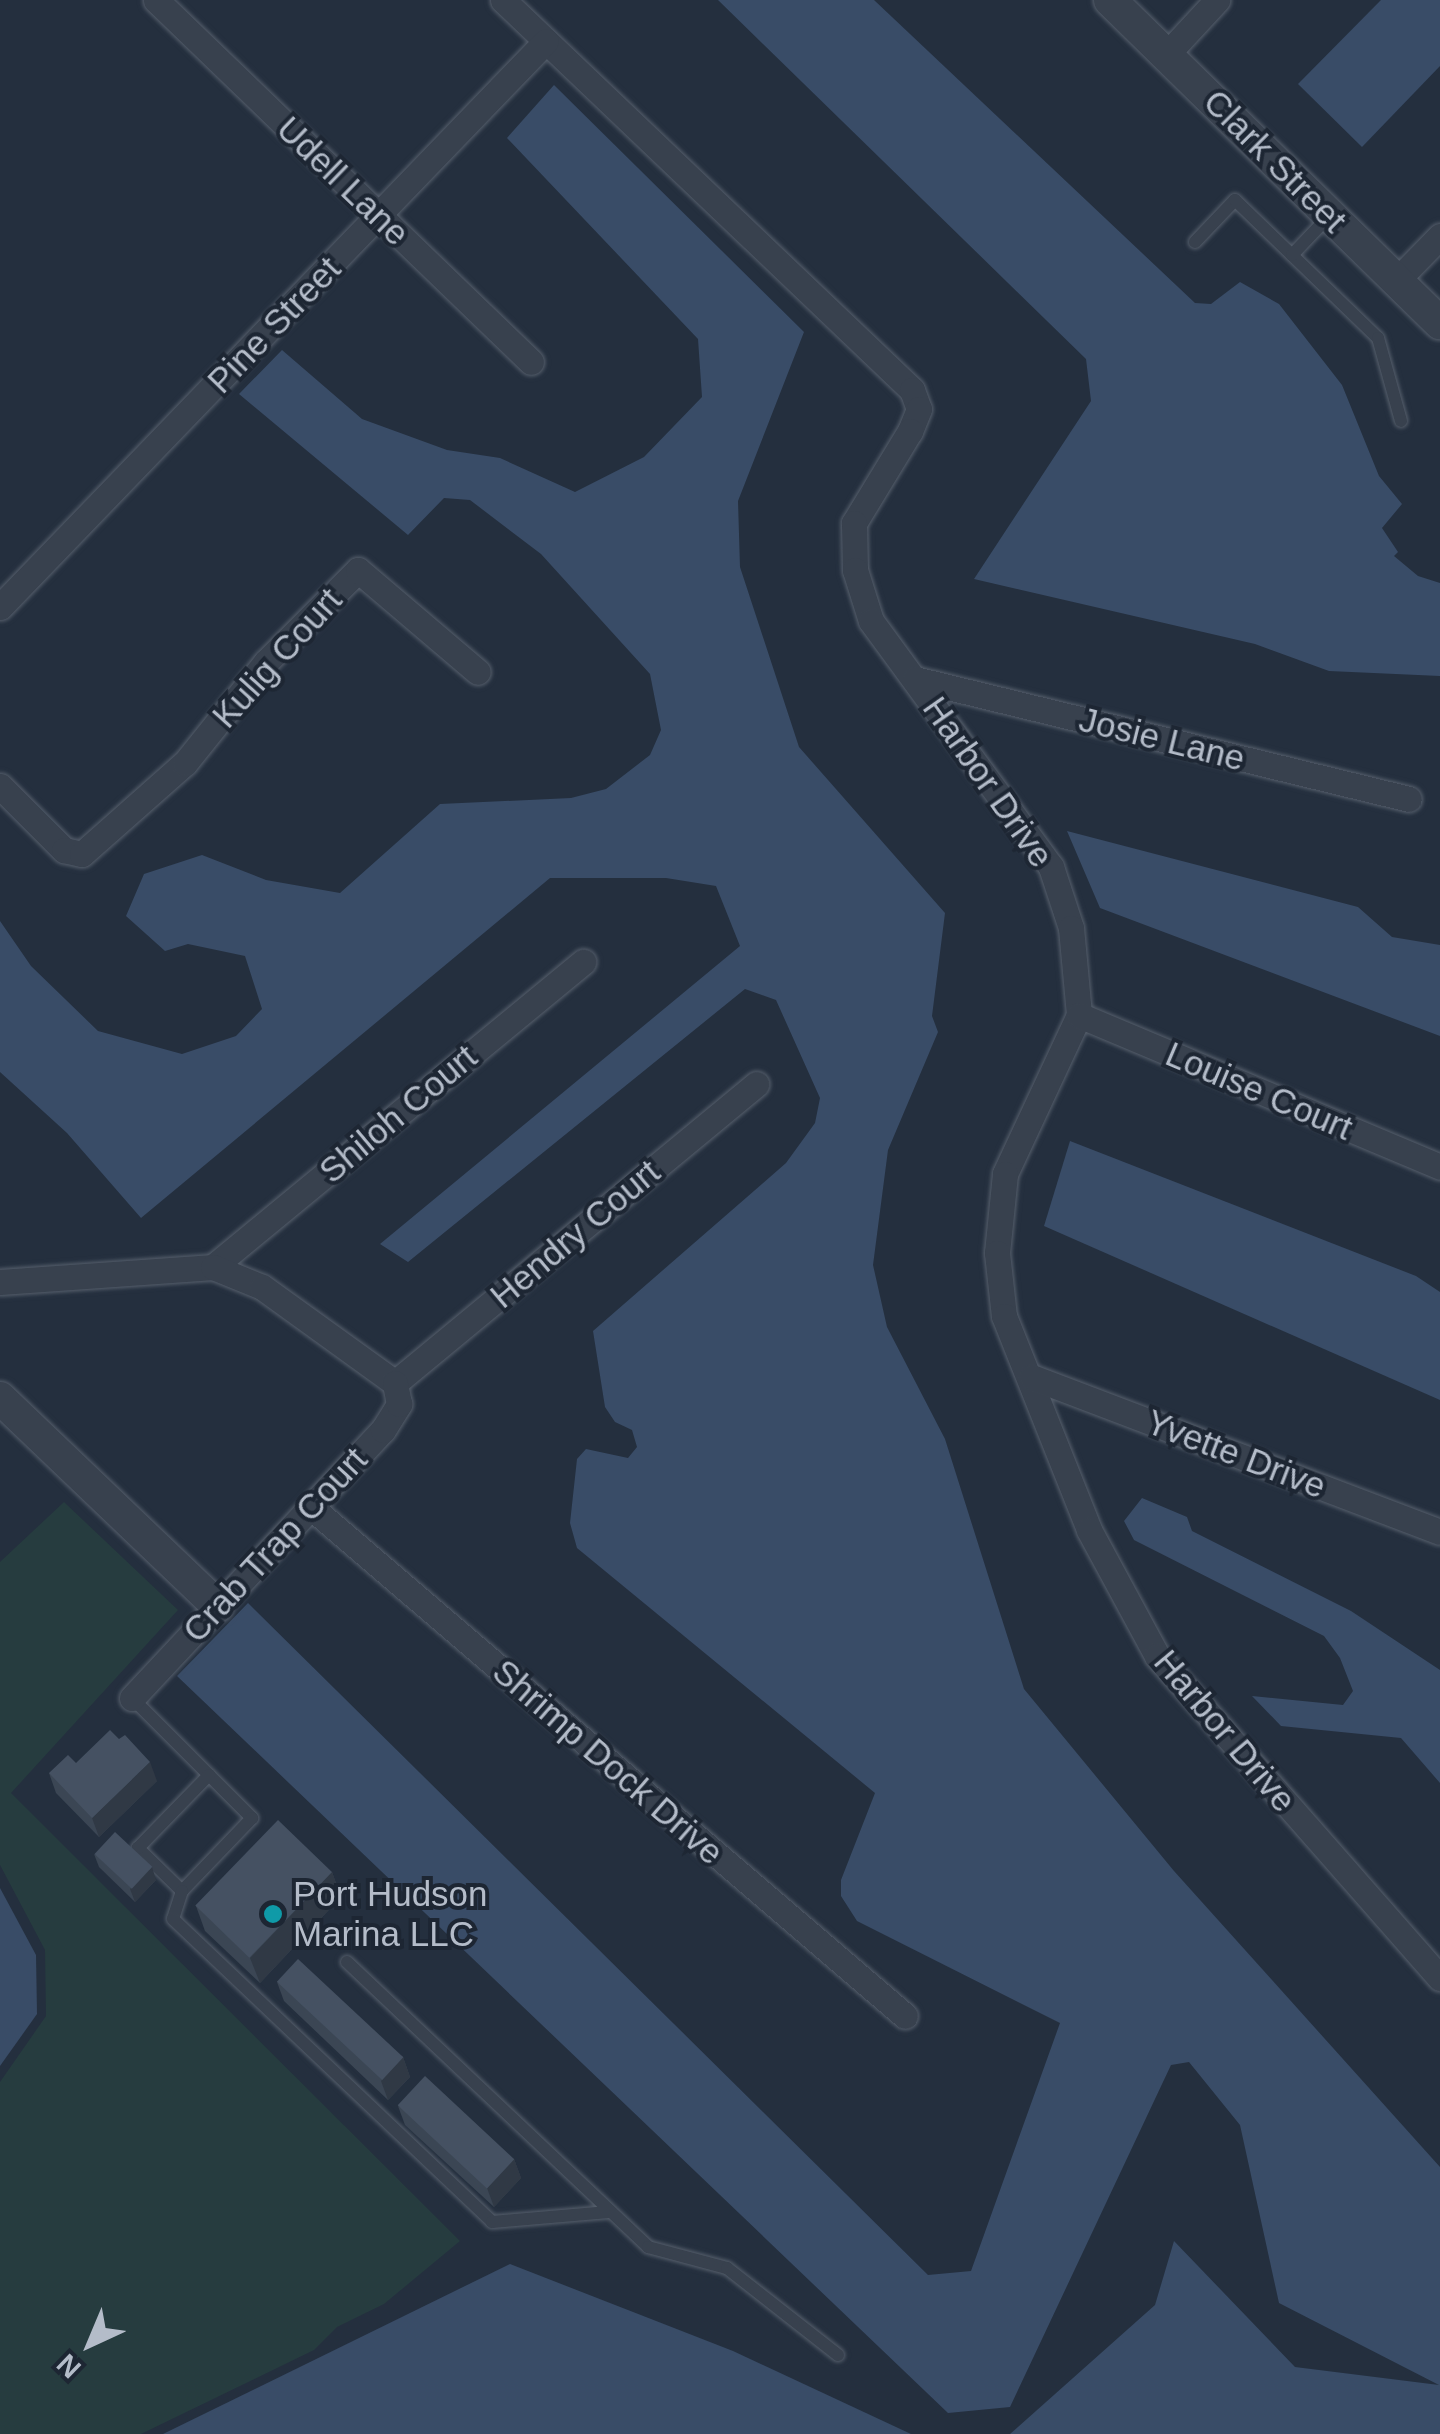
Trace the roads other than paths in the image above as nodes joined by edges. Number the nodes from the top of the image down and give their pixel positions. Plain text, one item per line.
1 (156, 0) edge
2 (503, 0) edge
3 (1110, 0) edge
4 (1217, 0) edge
5 (546, 41) junction
6 (1167, 54) junction
7 (1330, 215) junction
8 (379, 216) junction
9 (1440, 236) edge
10 (1195, 242) dead end
11 (1292, 255) junction
12 (1396, 281) junction
13 (1440, 323) edge
14 (531, 362) dead end
15 (1401, 421) dead end
16 (0, 607) edge
17 (478, 672) dead end
18 (915, 678) junction
19 (0, 786) edge
20 (1409, 799) dead end
21 (583, 962) dead end
22 (1079, 1016) junction
23 (756, 1084) dead end
24 (1440, 1167) edge
25 (213, 1267) junction
26 (0, 1282) edge
27 (1032, 1377) junction
28 (394, 1383) junction
29 (0, 1398) edge
30 (311, 1507) junction
31 (1440, 1532) edge
32 (218, 1606) junction
33 (132, 1698) joint
34 (209, 1775) junction
35 (182, 1891) junction
36 (347, 1962) dead end
37 (1440, 1978) edge
38 (905, 2016) dead end
39 (609, 2212) junction
40 (838, 2355) dead end

1 - 8 street, Udell Lane
2 - 5 street, Harbor Drive
3 - 6 street, Clark Street
4 - 6 street
5 - 8 street, Pine Street
5 - 18 street, Harbor Drive
6 - 7 street, Clark Street
7 - 11 lane
7 - 12 street, Clark Street
8 - 14 street, Udell Lane
8 - 16 street, Pine Street
9 - 12 street
10 - 11 lane
11 - 15 lane
12 - 13 street, Clark Street
17 - 19 street, Kulig Court
18 - 20 street, Josie Lane
18 - 22 street, Harbor Drive
21 - 25 street, Shiloh Court
22 - 24 street, Louise Court
22 - 27 street, Harbor Drive
23 - 28 street, Hendry Court
25 - 26 street
25 - 28 street
27 - 31 street, Yvette Drive
27 - 37 street, Harbor Drive
28 - 30 street, Crab Trap Court
29 - 32 street
30 - 32 street, Crab Trap Court
30 - 38 street, Shrimp Dock Drive
32 - 33 street, Crab Trap Court
33 - 34 lane
34 - 35 lane
34 - 35 lane
35 - 39 lane
36 - 39 lane
39 - 40 lane

